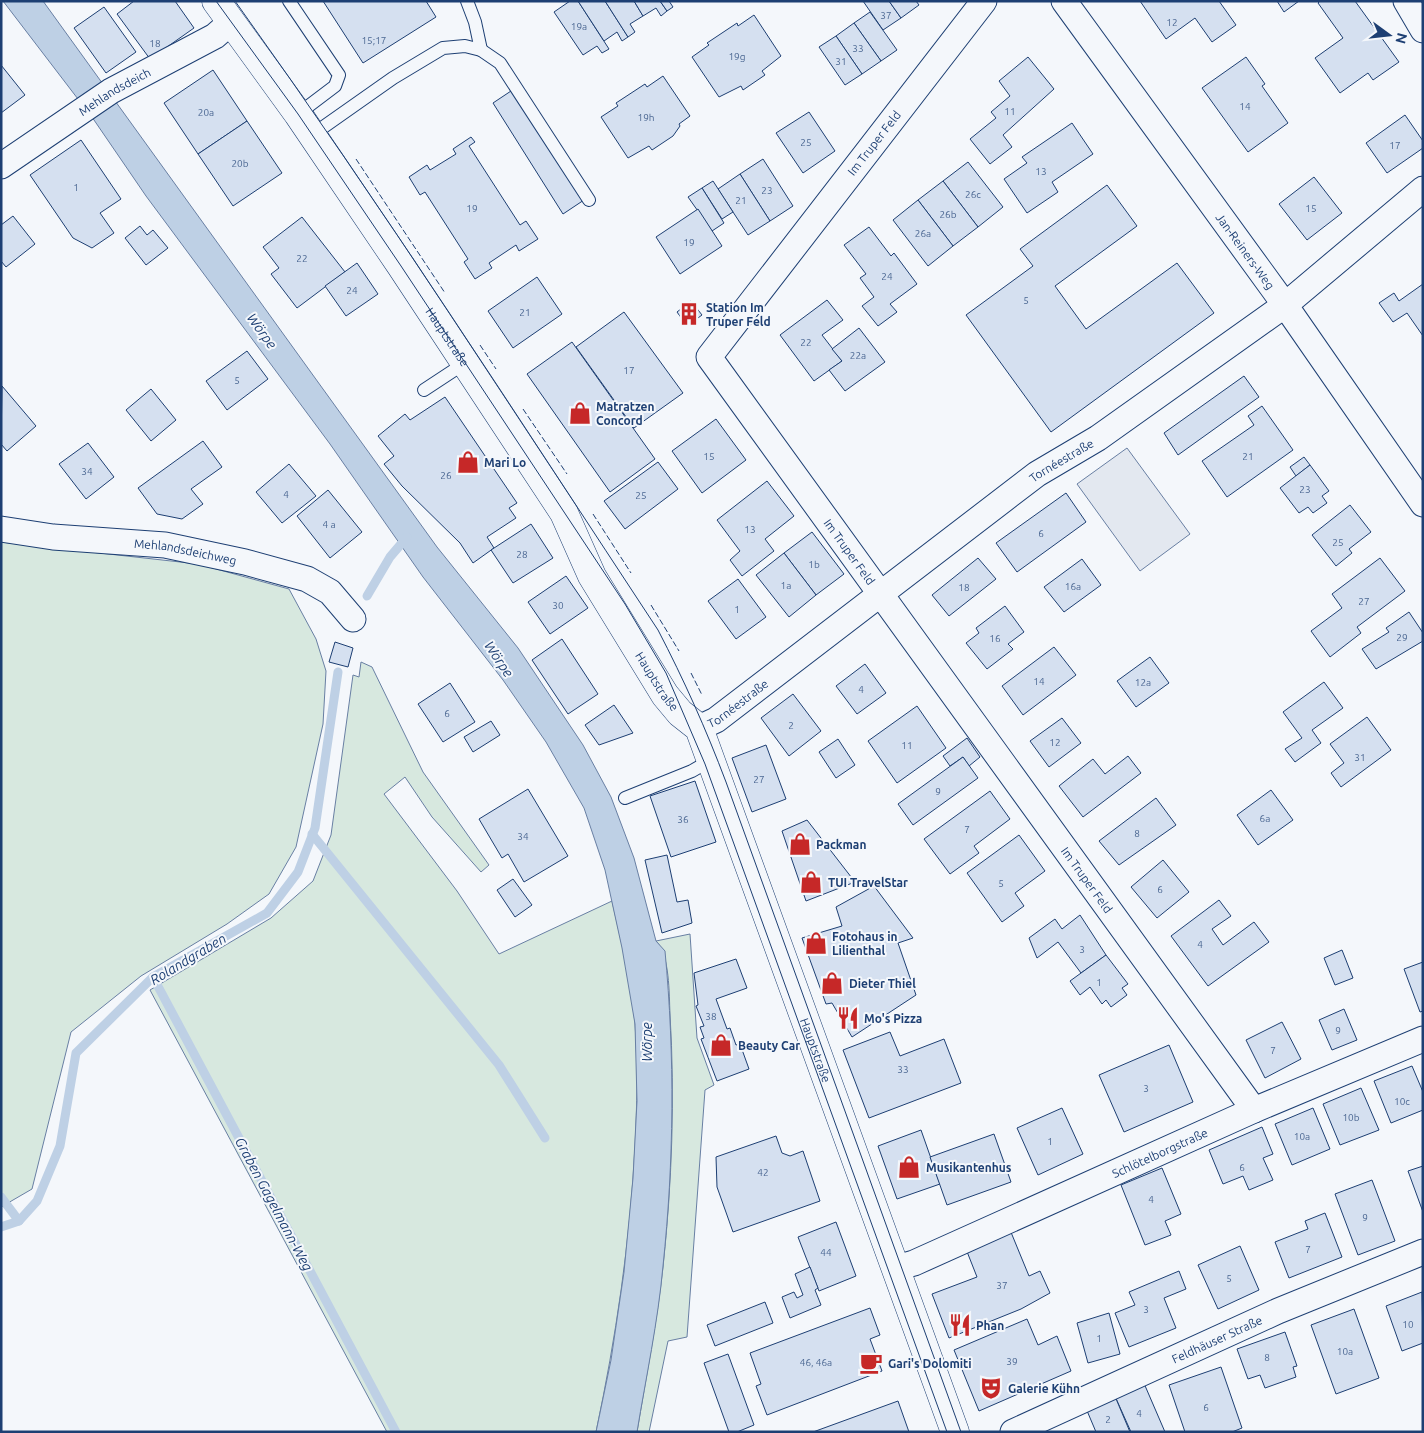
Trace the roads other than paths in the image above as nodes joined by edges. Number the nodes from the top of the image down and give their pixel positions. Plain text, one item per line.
1 (288, 1) edge
2 (467, 1) edge
3 (984, 1) edge
4 (1064, 1) edge
5 (1406, 1) edge
6 (223, 12) edge
7 (1423, 30) edge
8 (481, 50) junction
9 (305, 124) junction
10 (1, 166) edge
11 (1423, 189) edge
12 (589, 200) dead end
13 (1285, 305) junction
14 (465, 363) junction
15 (424, 390) dead end
16 (1423, 504) edge
17 (1, 529) edge
18 (880, 596) junction
19 (353, 619) dead end
20 (699, 728) junction
21 (711, 760) junction
22 (625, 798) dead end
23 (1423, 1039) edge
24 (1254, 1110) junction
25 (1423, 1252) edge
26 (896, 1268) junction
27 (955, 1432) edge
28 (1014, 1432) edge

1 - 9 lane
2 - 8 lane
3 - 18 street, Im Truper Feld
4 - 13 street, Jan-Reiners-Weg
5 - 7 street
6 - 9 street, Hauptstraße
6 - 10 street, Mehlandsdeich
8 - 9 lane
8 - 12 lane
9 - 14 street, Hauptstraße
11 - 13 street, Tornéestraße
13 - 16 street, Jan-Reiners-Weg
13 - 18 street, Tornéestraße
14 - 15 lane
14 - 20 street, Hauptstraße
17 - 19 street, Mehlandsdeichweg
18 - 20 street, Tornéestraße
18 - 24 street, Im Truper Feld
20 - 21 street, Hauptstraße
21 - 22 lane
21 - 26 street, Hauptstraße
23 - 24 street, Schlötelborgstraße
24 - 26 street, Schlötelborgstraße
25 - 28 street, Feldhäuser Straße
26 - 27 street, Hauptstraße

